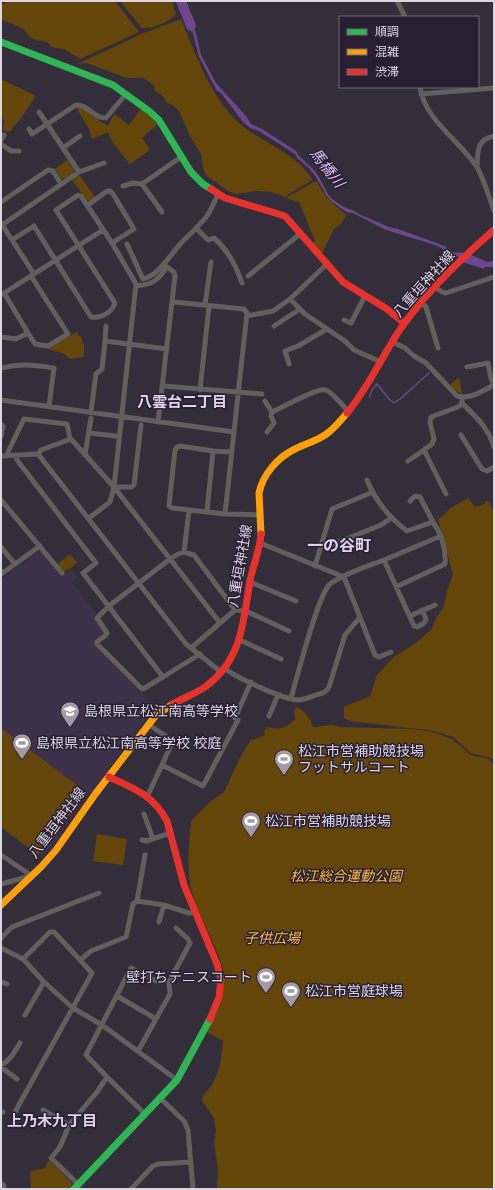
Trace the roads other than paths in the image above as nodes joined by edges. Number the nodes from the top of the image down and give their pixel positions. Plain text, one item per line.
1 (397, 1) edge
2 (404, 16) edge
3 (1, 42) edge
4 (420, 88) edge
5 (494, 88) edge
6 (126, 94) junction
7 (421, 94) junction
8 (39, 112) dead end
9 (47, 124) junction
10 (29, 129) dead end
11 (80, 136) dead end
12 (494, 136) edge
13 (1, 144) edge
14 (63, 148) junction
15 (19, 151) dead end
16 (181, 157) junction
17 (104, 163) dead end
18 (477, 168) junction
19 (79, 172) junction
20 (61, 184) junction
21 (142, 184) junction
22 (123, 186) dead end
23 (218, 194) junction
24 (1, 202) edge
25 (88, 204) junction
26 (494, 210) edge
27 (162, 212) dead end
28 (1, 224) edge
29 (197, 229) junction
30 (103, 230) junction
31 (494, 230) edge
32 (300, 234) junction
33 (12, 240) junction
34 (112, 243) junction
35 (127, 244) dead end
36 (78, 246) junction
37 (55, 261) junction
38 (210, 262) dead end
39 (327, 264) junction
40 (165, 266) junction
41 (32, 275) junction
42 (248, 276) dead end
43 (494, 277) edge
44 (242, 282) dead end
45 (136, 286) junction
46 (436, 288) junction
47 (2, 294) edge
48 (365, 296) junction
49 (290, 299) junction
50 (173, 302) junction
51 (422, 303) junction
52 (207, 306) junction
53 (300, 309) junction
54 (247, 316) junction
55 (344, 320) dead end
56 (404, 323) junction
57 (106, 326) dead end
58 (274, 326) dead end
59 (327, 328) junction
60 (28, 333) junction
61 (1, 337) edge
62 (105, 341) junction
63 (393, 342) junction
64 (129, 345) junction
65 (438, 348) dead end
66 (167, 349) junction
67 (381, 362) junction
68 (289, 364) dead end
69 (467, 367) dead end
70 (1, 368) edge
71 (494, 385) edge
72 (163, 386) junction
73 (200, 390) junction
74 (238, 391) junction
75 (262, 394) dead end
76 (1, 400) edge
77 (462, 400) junction
78 (265, 401) dead end
79 (49, 406) junction
80 (272, 412) junction
81 (349, 412) junction
82 (91, 415) junction
83 (122, 416) junction
84 (158, 422) junction
85 (1, 424) edge
86 (141, 425) dead end
87 (234, 432) junction
88 (267, 432) dead end
89 (88, 433) junction
90 (1, 436) edge
91 (116, 436) dead end
92 (461, 436) dead end
93 (70, 439) junction
94 (494, 447) edge
95 (213, 450) junction
96 (424, 450) junction
97 (231, 452) junction
98 (38, 454) junction
99 (15, 455) junction
100 (85, 455) junction
101 (4, 456) edge
102 (408, 460) dead end
103 (494, 467) edge
104 (367, 480) dead end
105 (114, 487) junction
106 (373, 492) junction
107 (446, 494) dead end
108 (1, 500) edge
109 (410, 501) dead end
110 (189, 510) junction
111 (207, 512) junction
112 (225, 514) junction
113 (261, 515) junction
114 (89, 518) junction
115 (391, 518) junction
116 (433, 522) junction
117 (441, 536) junction
118 (260, 543) junction
119 (40, 546) junction
120 (1, 547) edge
121 (320, 547) junction
122 (184, 552) junction
123 (170, 559) junction
124 (384, 560) junction
125 (15, 564) junction
126 (315, 566) junction
127 (62, 573) dead end
128 (1, 574) edge
129 (344, 577) junction
130 (250, 582) junction
131 (140, 583) junction
132 (396, 587) junction
133 (296, 601) dead end
134 (435, 605) dead end
135 (109, 606) junction
136 (235, 610) junction
137 (422, 610) junction
138 (246, 611) junction
139 (412, 614) dead end
140 (360, 617) junction
141 (220, 623) junction
142 (288, 632) dead end
143 (240, 640) junction
144 (191, 648) junction
145 (391, 652) dead end
146 (200, 654) junction
147 (281, 659) dead end
148 (223, 670) junction
149 (163, 677) junction
150 (251, 682) junction
151 (278, 695) junction
152 (291, 698) junction
153 (269, 716) dead end
154 (148, 724) junction
155 (162, 764) junction
156 (109, 777) junction
157 (148, 796) junction
158 (144, 814) dead end
159 (170, 834) junction
160 (153, 839) junction
161 (142, 840) dead end
162 (1, 855) edge
163 (145, 855) dead end
164 (32, 876) junction
165 (1, 884) edge
166 (99, 893) dead end
167 (137, 901) junction
168 (1, 905) edge
169 (164, 905) junction
170 (194, 913) junction
171 (159, 922) dead end
172 (176, 928) dead end
173 (1, 938) edge
174 (1, 948) edge
175 (23, 959) junction
176 (80, 960) junction
177 (156, 981) dead end
178 (1, 982) edge
179 (44, 982) junction
180 (7, 984) dead end
181 (117, 996) junction
182 (73, 1008) junction
183 (25, 1015) dead end
184 (156, 1019) junction
185 (102, 1025) junction
186 (20, 1043) dead end
187 (138, 1051) junction
188 (1, 1066) edge
189 (107, 1077) junction
190 (17, 1079) dead end
191 (177, 1080) junction
192 (160, 1098) junction
193 (43, 1110) dead end
194 (15, 1112) dead end
195 (145, 1114) junction
196 (68, 1125) junction
197 (191, 1162) junction
198 (1, 1183) edge
199 (76, 1186) edge
200 (4, 1189) edge
201 (132, 1189) edge
202 (194, 1189) edge

1 - 2 street
3 - 6 street
4 - 7 street
5 - 7 street
6 - 9 street
6 - 16 street
7 - 18 street
8 - 9 street
9 - 10 street
9 - 14 street
11 - 14 street
12 - 18 street
13 - 15 street
14 - 19 street
16 - 21 street
16 - 23 street
17 - 19 street
18 - 26 street
19 - 20 street
20 - 24 street
20 - 28 street
21 - 22 street
21 - 27 street
23 - 29 street
23 - 32 street
25 - 30 street
25 - 34 street
25 - 36 street
28 - 33 street
29 - 40 street
29 - 44 street
30 - 34 street
30 - 36 street
31 - 46 street, 八重垣神社線
32 - 39 street
32 - 42 street
33 - 37 street
33 - 41 street
34 - 45 street
35 - 40 street
36 - 37 street
36 - 37 street
37 - 41 street
38 - 52 street
39 - 48 street
39 - 49 street
40 - 45 street
40 - 50 street
41 - 47 street
41 - 60 street
43 - 46 street
45 - 64 street
46 - 51 street, 八重垣神社線
47 - 60 street
48 - 55 street
48 - 56 street
49 - 53 street
49 - 54 street
50 - 52 street
50 - 66 street
51 - 56 street, 八重垣神社線
51 - 65 street
52 - 54 street
52 - 73 street
53 - 58 street
53 - 59 street
54 - 74 street
56 - 63 street, 八重垣神社線
57 - 62 street
59 - 67 street
59 - 68 street
60 - 61 street
62 - 64 street
62 - 82 street
63 - 67 street, 八重垣神社線
63 - 77 street
64 - 66 street
64 - 83 street
66 - 72 street
67 - 81 street, 八重垣神社線
69 - 71 street
70 - 79 street
71 - 77 street
72 - 73 street
72 - 84 street
73 - 74 street
74 - 75 street
74 - 87 street
76 - 79 street
77 - 94 street
77 - 96 street
78 - 80 street
79 - 82 street
80 - 81 street
80 - 88 street
81 - 113 street, 八重垣神社線
82 - 83 street
82 - 89 street
83 - 84 street
83 - 105 street
84 - 87 street
85 - 90 street
86 - 105 street
87 - 97 street
89 - 91 street
89 - 100 street
92 - 103 street
93 - 98 street
93 - 100 street
93 - 101 street
95 - 97 street
95 - 110 street
95 - 111 street
96 - 102 street
96 - 107 street
97 - 112 street
98 - 99 street
98 - 114 street
99 - 101 street
99 - 135 street
100 - 105 street
104 - 106 street
105 - 114 street
105 - 123 street
106 - 115 street
106 - 121 street
108 - 119 street
109 - 116 street
110 - 111 street
110 - 122 street
111 - 112 street
112 - 113 street
113 - 118 street, 八重垣神社線
114 - 131 street
115 - 116 street
115 - 121 street
116 - 117 street
117 - 124 street
117 - 132 street
118 - 126 street
118 - 130 street, 八重垣神社線
119 - 125 street
119 - 127 street
120 - 125 street
121 - 126 street
122 - 123 street
122 - 136 street
123 - 131 street
123 - 141 street
124 - 129 street
124 - 132 street
125 - 128 street
126 - 129 street
129 - 140 street
129 - 152 street
130 - 133 street
130 - 138 street, 八重垣神社線
131 - 135 street
131 - 144 street
132 - 137 street
134 - 137 street
135 - 149 street
135 - 149 street
136 - 138 street
136 - 141 street
137 - 139 street
138 - 142 street
138 - 143 street, 八重垣神社線
140 - 145 street
140 - 152 street
141 - 144 street
143 - 147 street
143 - 148 street, 八重垣神社線
144 - 146 street
146 - 148 street
146 - 149 street
148 - 150 street
148 - 154 street, 八重垣神社線
150 - 151 street
150 - 155 street
151 - 152 street
151 - 153 street
154 - 155 street
154 - 156 street, 八重垣神社線
155 - 157 street
156 - 157 street
156 - 164 street, 八重垣神社線
157 - 159 street
158 - 160 street
159 - 160 street
159 - 170 street
160 - 161 street
162 - 164 street
163 - 167 street
164 - 165 street
164 - 168 street, 八重垣神社線
166 - 173 street
167 - 169 street
167 - 176 street
169 - 170 street
169 - 171 street
170 - 191 street
172 - 184 street
174 - 175 street
175 - 176 street
175 - 179 street
176 - 182 street
177 - 181 street
178 - 180 street
179 - 182 street
179 - 183 street
181 - 184 street
181 - 185 street
182 - 185 street
182 - 194 street
184 - 187 street
185 - 187 street
185 - 189 street
186 - 188 street
187 - 191 street
188 - 190 street
189 - 195 street
189 - 196 street
191 - 192 street
192 - 195 street
192 - 197 street
193 - 196 street
195 - 199 street
196 - 199 street
197 - 201 street
197 - 202 street
198 - 200 street

